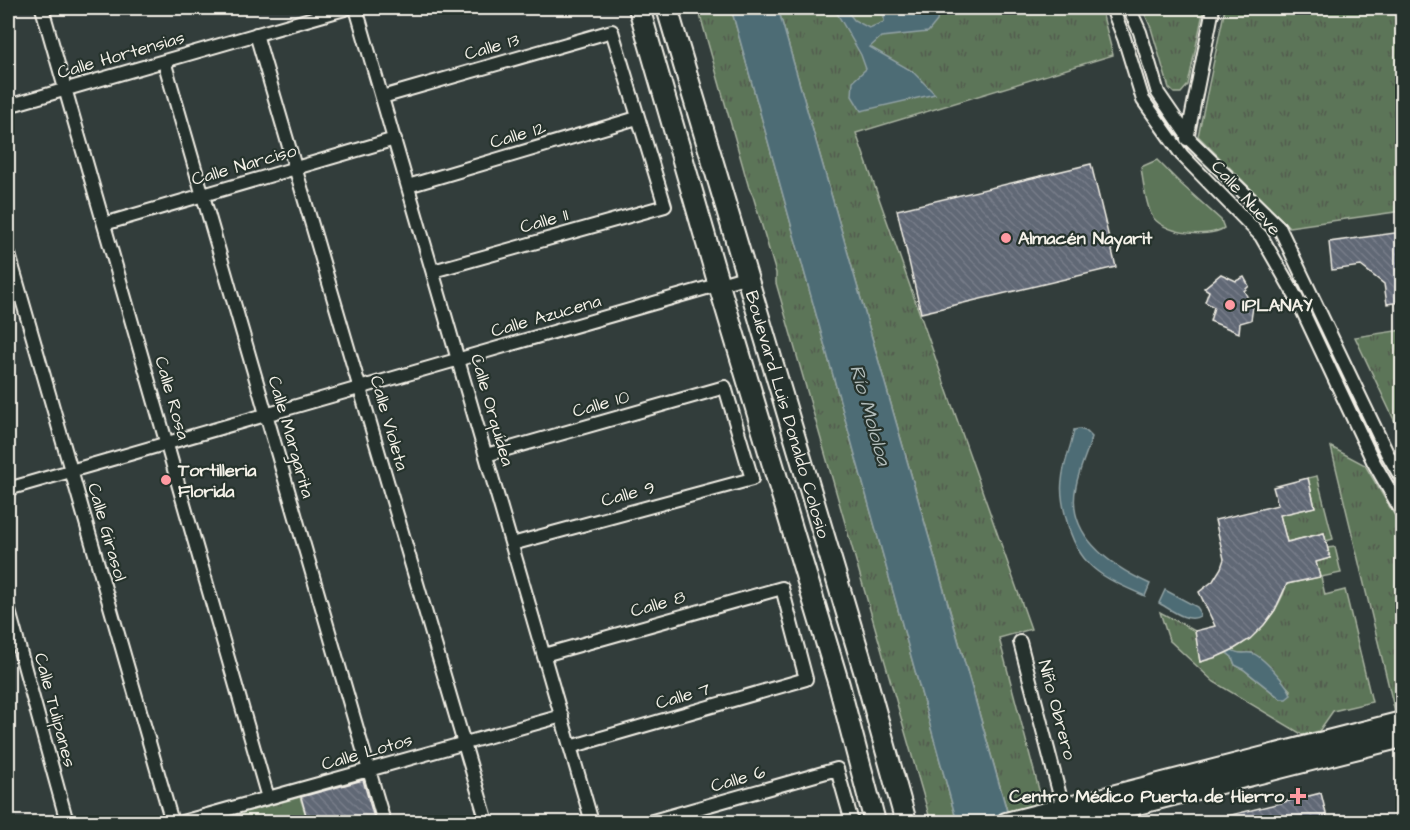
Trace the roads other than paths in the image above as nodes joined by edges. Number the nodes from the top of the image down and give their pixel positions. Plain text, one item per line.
1 (42, 8) edge
2 (348, 8) edge
3 (356, 8) edge
4 (639, 8) edge
5 (657, 8) edge
6 (667, 8) edge
7 (1112, 8) edge
8 (1129, 8) edge
9 (1213, 8) edge
10 (256, 34) junction
11 (679, 48) junction
12 (164, 61) junction
13 (65, 90) junction
14 (382, 97) junction
15 (8, 106) edge
16 (637, 118) junction
17 (1188, 136) junction
18 (394, 139) junction
19 (1182, 155) junction
20 (295, 168) junction
21 (408, 186) junction
22 (203, 195) junction
23 (104, 224) junction
24 (8, 251) edge
25 (433, 271) junction
26 (748, 276) junction
27 (719, 285) junction
28 (459, 360) junction
29 (360, 388) junction
30 (267, 415) junction
31 (167, 444) junction
32 (486, 455) junction
33 (71, 471) junction
34 (753, 479) joint
35 (1402, 479) edge
36 (8, 489) edge
37 (1402, 506) edge
38 (512, 544) junction
39 (8, 607) edge
40 (1020, 642) dead end
41 (544, 655) junction
42 (806, 679) joint
43 (561, 716) junction
44 (1402, 721) edge
45 (1402, 738) edge
46 (464, 743) junction
47 (570, 747) junction
48 (369, 770) junction
49 (268, 798) junction
50 (1066, 817) edge
51 (1010, 821) edge
52 (67, 822) edge
53 (172, 822) edge
54 (182, 822) edge
55 (384, 822) edge
56 (488, 822) edge
57 (592, 822) edge
58 (649, 822) edge
59 (852, 822) edge
60 (875, 822) edge
61 (906, 822) edge

1 - 13 street, Calle Rosa
2 - 10 street, Calle Hortensias
3 - 14 street, Calle Orquídea
4 - 27 main road, Boulevard Luis Donaldo Colosio
5 - 11 main road
6 - 11 main road, Boulevard Luis Donaldo Colosio
7 - 19 street, Calle Nueve
8 - 17 street, Calle Nueve
9 - 17 street
10 - 12 street, Calle Hortensias
10 - 20 street, Calle Violeta
11 - 26 main road, Boulevard Luis Donaldo Colosio
12 - 13 street, Calle Hortensias
12 - 22 street, Calle Margarita
13 - 15 street, Calle Hortensias
13 - 23 street, Calle Rosa
14 - 16 street, Calle 13
14 - 18 street, Calle Orquídea
16 - 21 street, Calle 12
16 - 25 street, Calle 11
17 - 19 street
17 - 35 street, Calle Nueve
18 - 20 street, Calle Narciso
18 - 21 street, Calle Orquídea
19 - 37 street, Calle Nueve
20 - 22 street, Calle Narciso
20 - 29 street, Calle Violeta
21 - 25 street, Calle Orquídea
22 - 23 street, Calle Narciso
22 - 30 street, Calle Margarita
23 - 31 street, Calle Rosa
24 - 33 street, Calle Girasol
25 - 28 street, Calle Orquídea
26 - 27 street, Calle Azucena
26 - 61 main road, Boulevard Luis Donaldo Colosio
27 - 28 street, Calle Azucena
27 - 60 main road, Boulevard Luis Donaldo Colosio
28 - 29 street, Calle Azucena
28 - 32 street, Calle Orquídea
29 - 30 street, Calle Azucena
29 - 46 street, Calle Violeta
30 - 31 street, Calle Azucena
30 - 48 street, Calle Margarita
31 - 33 street, Calle Azucena
31 - 49 street, Calle Rosa
32 - 34 street, Calle 10
32 - 38 street, Calle Orquídea
33 - 36 street, Calle Azucena
33 - 53 street, Calle Girasol
34 - 38 street, Calle 9
38 - 41 street, Calle Orquídea
39 - 52 street, Calle Tulipanes
40 - 50 street, Niño Obrero
41 - 42 street, Calle 8
41 - 43 street, Calle Orquídea
42 - 47 street, Calle 7
43 - 46 street, Calle Lotos
43 - 47 street, Calle Orquídea
44 - 50 main road
45 - 50 main road
46 - 48 street, Calle Lotos
46 - 56 street, Calle Violeta
47 - 57 street, Calle Orquídea
48 - 49 street, Calle Lotos
48 - 55 street, Calle Margarita
49 - 54 street, Calle Lotos
50 - 51 main road
58 - 59 street, Calle 6

